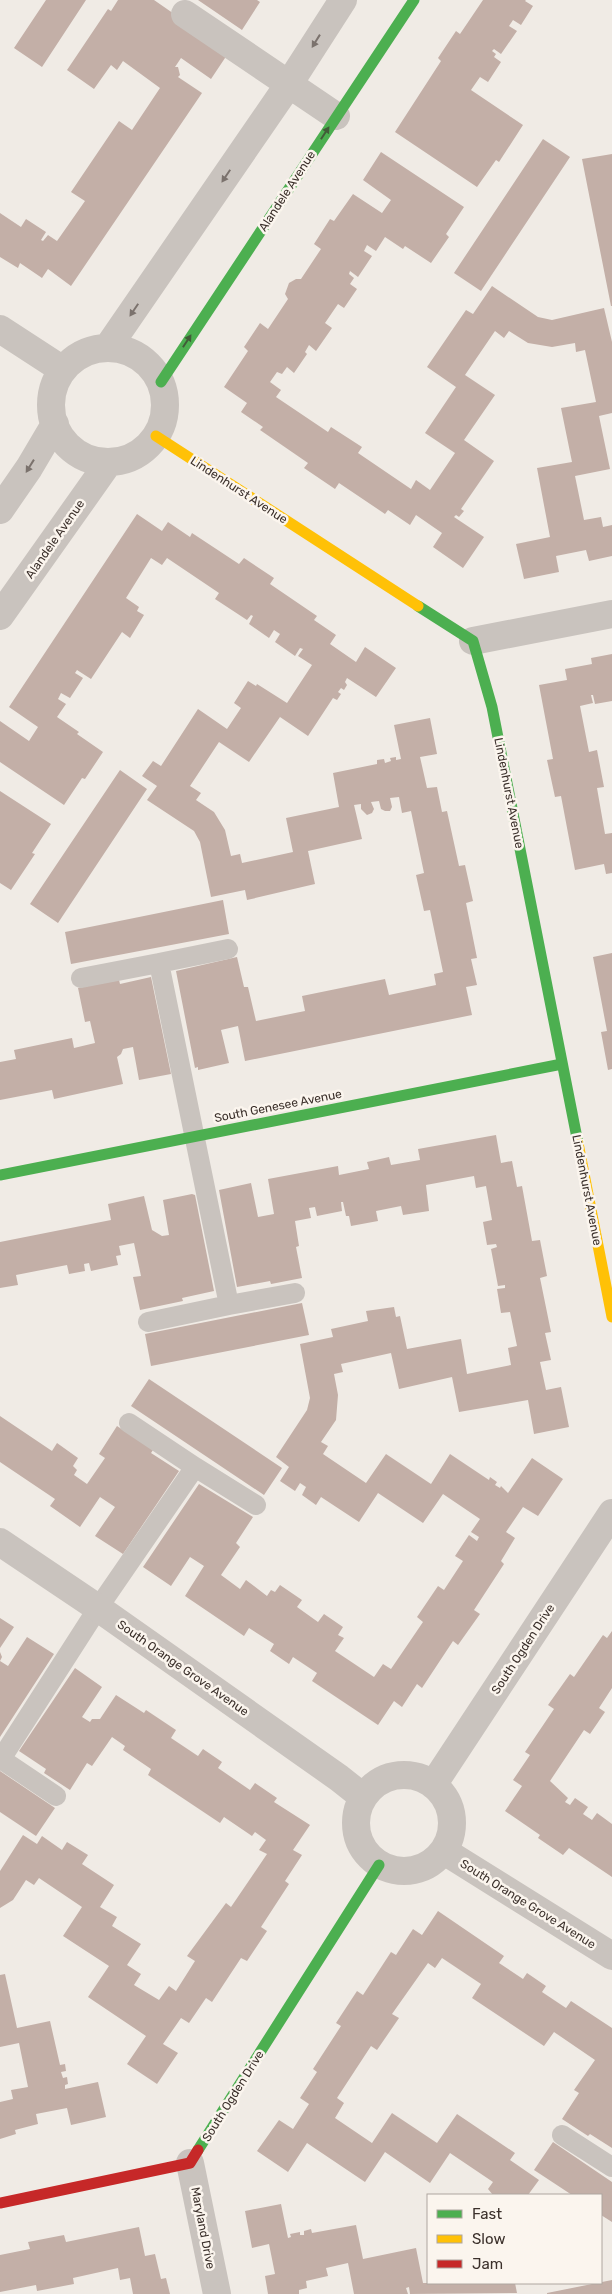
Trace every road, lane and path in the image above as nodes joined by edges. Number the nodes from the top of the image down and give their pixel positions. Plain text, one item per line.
1 (342, 0) edge
2 (414, 0) edge
3 (185, 14) dead end
4 (289, 84) junction
5 (336, 116) junction
6 (0, 329) edge
7 (108, 347) junction
8 (63, 370) junction
9 (161, 382) junction
10 (55, 424) junction
11 (156, 436) junction
12 (109, 462) junction
13 (0, 510) edge
14 (612, 614) edge
15 (0, 616) edge
16 (473, 641) junction
17 (228, 949) dead end
18 (159, 963) junction
19 (81, 978) dead end
20 (562, 1064) junction
21 (196, 1137) junction
22 (0, 1175) edge
23 (295, 1293) dead end
24 (228, 1305) junction
25 (612, 1317) edge
26 (148, 1322) dead end
27 (130, 1423) dead end
28 (195, 1467) junction
29 (256, 1505) dead end
30 (612, 1513) edge
31 (0, 1542) edge
32 (98, 1608) junction
33 (0, 1758) edge
34 (434, 1785) junction
35 (56, 1796) dead end
36 (363, 1798) junction
37 (444, 1852) junction
38 (379, 1865) junction
39 (612, 1956) edge
40 (562, 2135) dead end
41 (190, 2163) junction
42 (612, 2167) edge
43 (0, 2203) edge
44 (216, 2294) edge

1 -> 4 street
2 - 5 street, Alandele Avenue
3 - 4 street
4 - 5 street
4 -> 7 street
9 -> 5 street, Alandele Avenue
6 - 8 street
7 - 8 street
7 - 9 street
8 - 10 street
9 - 11 street
10 - 12 street
10 -> 13 street
11 - 12 street
11 - 16 street, Lindenhurst Avenue
12 - 15 street, Alandele Avenue
14 - 16 street
16 - 20 street, Lindenhurst Avenue
17 - 18 lane
18 - 19 lane
18 - 21 lane
20 - 21 street, South Genesee Avenue
20 - 25 street, Lindenhurst Avenue
21 - 22 street, South Genesee Avenue
21 - 24 lane
23 - 24 lane
24 - 26 lane
27 - 28 lane
28 - 29 lane
28 - 32 lane
30 - 34 street, South Ogden Drive
31 - 32 street, South Orange Grove Avenue
32 - 33 lane
32 - 36 street, South Orange Grove Avenue
33 - 35 lane
34 - 36 street
34 - 37 street
36 - 38 street
37 - 38 street
37 - 39 street, South Orange Grove Avenue
38 - 41 street, South Ogden Drive
40 - 42 lane
41 - 43 street
41 - 44 street, Maryland Drive

